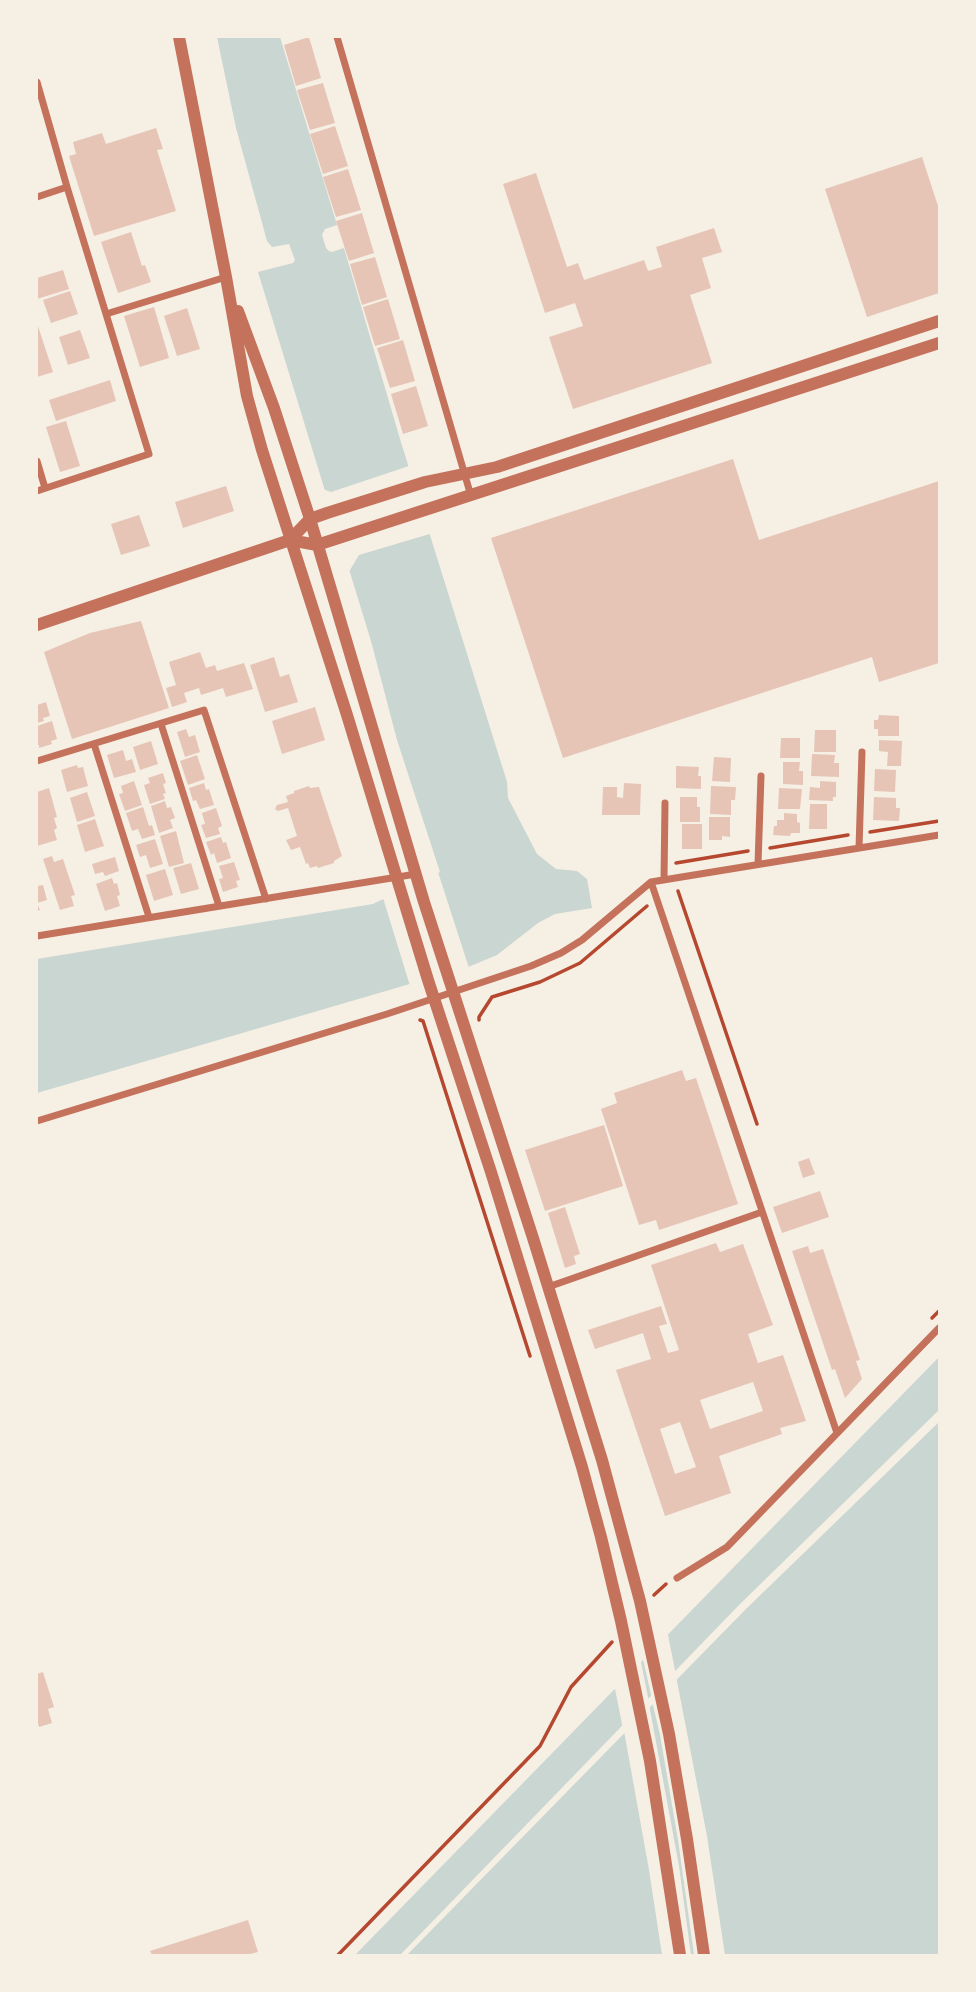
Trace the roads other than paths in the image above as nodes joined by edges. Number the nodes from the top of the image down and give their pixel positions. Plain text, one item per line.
1 (179, 37) edge
2 (337, 37) edge
3 (37, 84) edge
4 (66, 187) junction
5 (37, 197) edge
6 (226, 277) junction
7 (106, 314) junction
8 (939, 321) edge
9 (939, 343) edge
10 (37, 461) edge
11 (464, 474) junction
12 (41, 490) edge
13 (471, 496) junction
14 (310, 519) junction
15 (290, 540) junction
16 (317, 545) junction
17 (37, 625) edge
18 (161, 724) junction
19 (94, 744) junction
20 (862, 752) dead end
21 (37, 761) edge
22 (761, 776) dead end
23 (665, 803) dead end
24 (939, 835) edge
25 (859, 848) junction
26 (758, 864) junction
27 (418, 878) junction
28 (664, 880) junction
29 (651, 882) junction
30 (399, 884) junction
31 (266, 899) junction
32 (219, 906) junction
33 (149, 917) junction
34 (37, 936) edge
35 (453, 993) junction
36 (434, 999) junction
37 (37, 1121) edge
38 (762, 1212) junction
39 (548, 1287) junction
40 (939, 1328) edge
41 (837, 1433) junction
42 (677, 1578) road end
43 (680, 1955) edge
44 (704, 1955) edge

1 - 6 street
2 - 11 street
3 - 4 street
4 - 5 street
4 - 7 street
6 - 7 street
6 - 14 street
6 - 15 street
7 - 12 street
8 - 11 street
9 - 13 street
10 - 12 street
11 - 13 street
11 - 14 street
13 - 16 street
14 - 15 street
14 - 16 street
15 - 16 street
15 - 17 street
15 - 30 street
16 - 27 street
18 - 19 street
18 - 31 street
18 - 32 street
19 - 21 street
19 - 33 street
20 - 25 street
22 - 26 street
23 - 28 street
24 - 25 street
25 - 26 street
26 - 28 street
27 - 30 street
27 - 35 street
28 - 29 street
29 - 35 street
29 - 38 street
30 - 31 street
30 - 36 street
31 - 32 street
32 - 33 street
33 - 34 street
35 - 36 street
35 - 39 street
36 - 37 street
36 - 43 street
38 - 39 street
38 - 41 street
39 - 44 street
40 - 41 street
41 - 42 street

